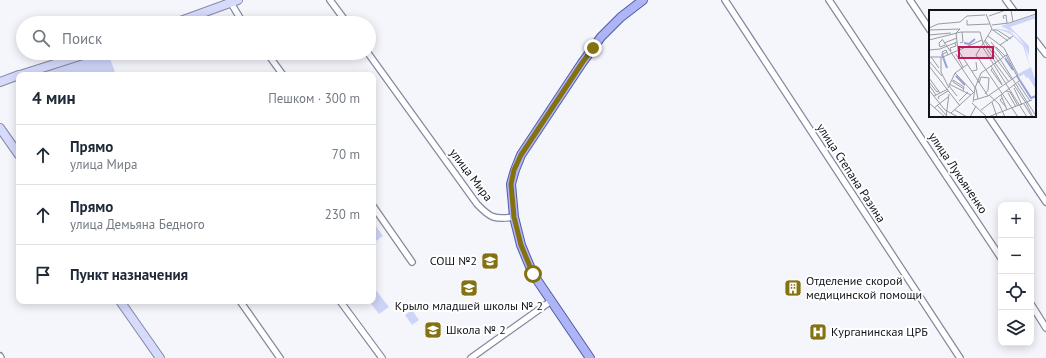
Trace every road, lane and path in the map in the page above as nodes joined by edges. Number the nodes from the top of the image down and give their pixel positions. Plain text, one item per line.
1 (330, 0) edge
2 (643, 0) edge
3 (725, 0) edge
4 (829, 0) edge
5 (910, 0) edge
6 (1006, 0) edge
7 (234, 2) edge
8 (1013, 10) edge
9 (195, 16) edge
10 (240, 16) edge
11 (342, 16) edge
12 (929, 28) edge
13 (1036, 41) edge
14 (1046, 54) edge
15 (67, 60) edge
16 (272, 60) edge
17 (373, 60) edge
18 (29, 72) edge
19 (281, 72) edge
20 (16, 76) edge
21 (0, 82) edge
22 (989, 117) edge
23 (0, 128) edge
24 (16, 151) edge
25 (1046, 202) edge
26 (376, 210) edge
27 (514, 217) junction
28 (998, 254) edge
29 (412, 262) dead end
30 (551, 301) junction
31 (122, 304) edge
32 (242, 304) edge
33 (342, 304) edge
34 (1034, 309) edge
35 (1046, 328) edge
36 (160, 358) edge
37 (280, 358) edge
38 (382, 358) edge
39 (471, 358) edge
40 (590, 358) edge
41 (960, 358) edge

1 - 11 street
2 - 27 main road
3 - 41 street, улица Степана Разина
4 - 28 street, улица Лукьяненко
5 - 12 street
6 - 8 street
7 - 9 street
7 - 10 street
13 - 14 street
15 - 18 street
16 - 19 street
17 - 27 street, улица Мира
20 - 21 street
22 - 25 street
23 - 24 street
26 - 29 street
27 - 30 main road
30 - 39 street
30 - 40 main road
31 - 36 street
32 - 37 street
33 - 38 street
34 - 35 street

